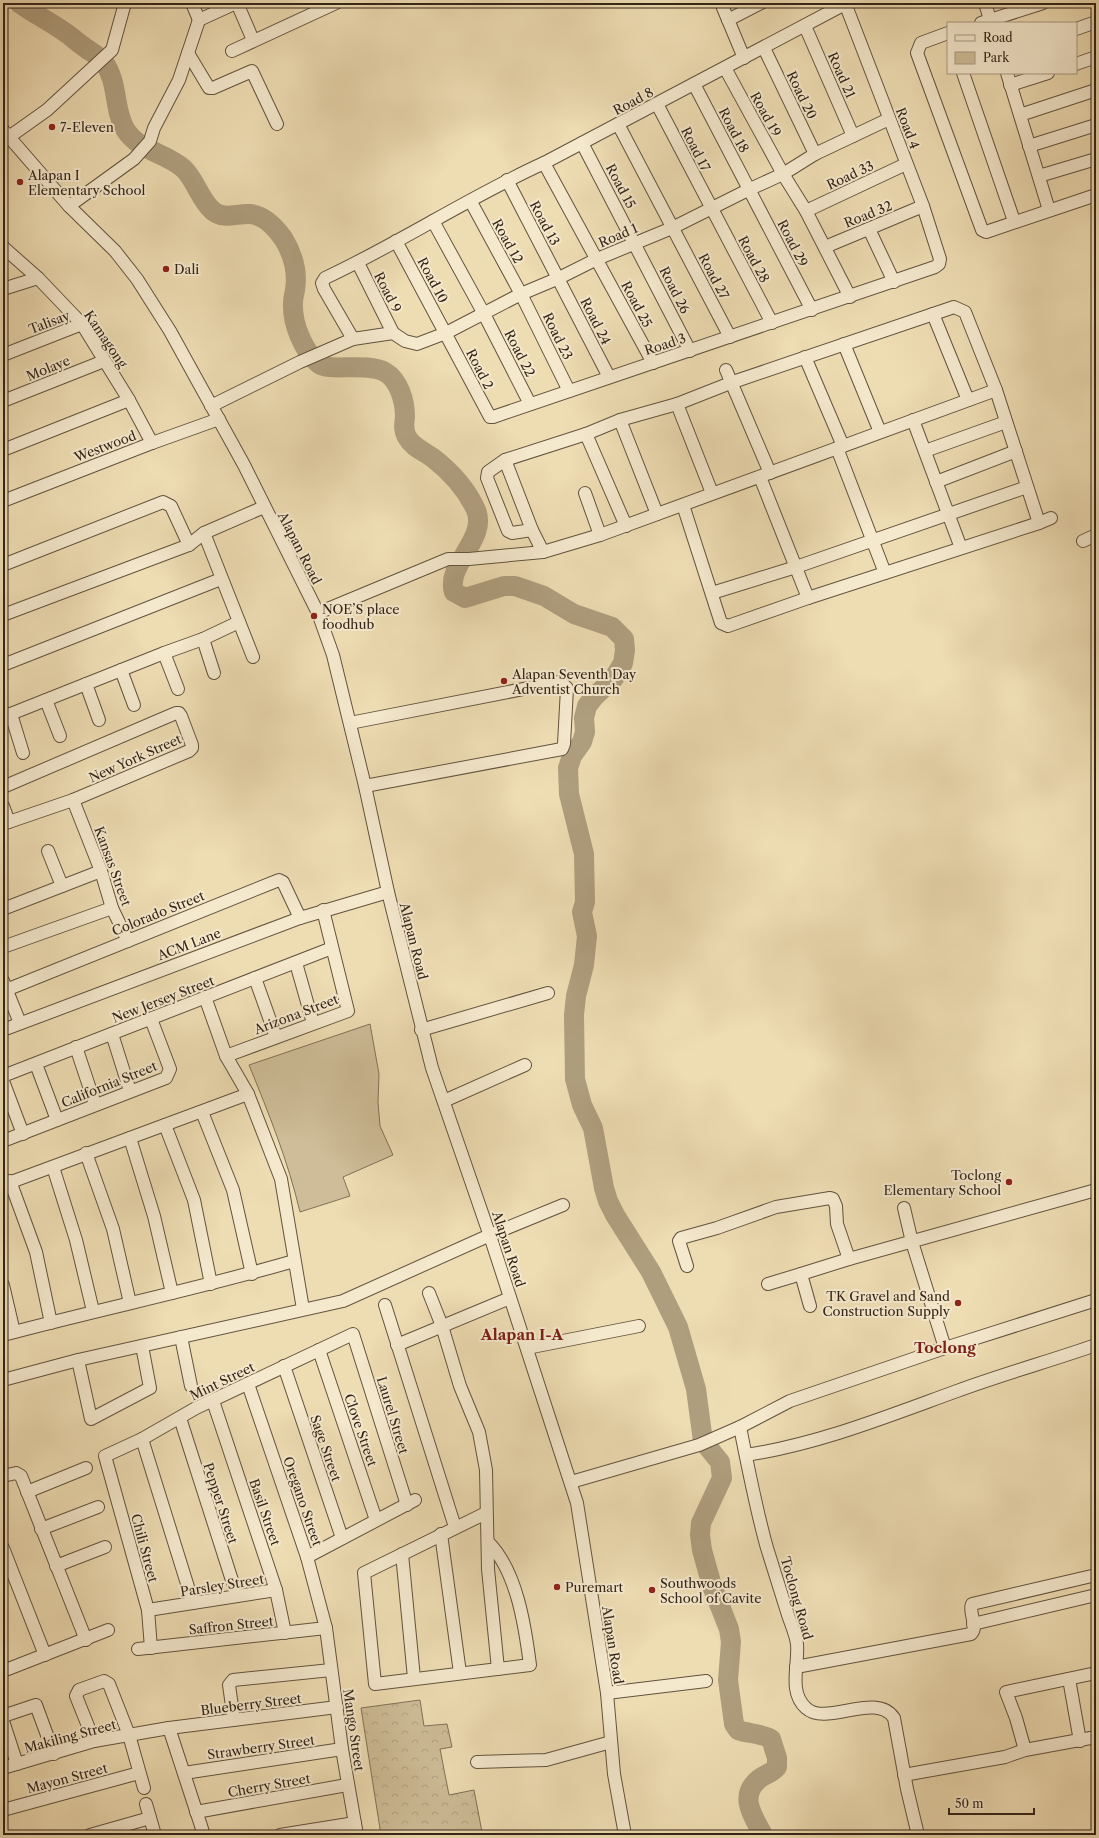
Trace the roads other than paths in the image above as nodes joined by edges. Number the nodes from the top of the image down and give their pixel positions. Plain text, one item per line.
1 (125, 3) edge
2 (192, 3) edge
3 (236, 3) edge
4 (336, 3) edge
5 (721, 3) edge
6 (761, 3) edge
7 (985, 3) edge
8 (1043, 3) edge
9 (845, 4) edge
10 (199, 20) junction
11 (728, 20) junction
12 (987, 22) edge
13 (1096, 22) edge
14 (805, 26) junction
15 (1077, 29) edge
16 (947, 33) edge
17 (253, 40) junction
18 (764, 48) junction
19 (232, 51) dead end
20 (188, 53) junction
21 (1096, 57) edge
22 (744, 58) junction
23 (1077, 64) edge
24 (725, 68) junction
25 (963, 74) edge
26 (1007, 74) edge
27 (1045, 74) edge
28 (694, 84) junction
29 (1010, 85) junction
30 (1096, 90) edge
31 (657, 104) junction
32 (1020, 115) junction
33 (889, 119) junction
34 (277, 124) dead end
35 (618, 124) junction
36 (1096, 125) edge
37 (6, 134) edge
38 (853, 136) junction
39 (582, 143) junction
40 (1029, 146) junction
41 (815, 154) junction
42 (1096, 159) edge
43 (544, 163) junction
44 (906, 164) junction
45 (783, 174) junction
46 (1038, 176) junction
47 (507, 180) junction
48 (750, 189) junction
49 (1096, 195) edge
50 (471, 202) junction
51 (69, 206) junction
52 (923, 206) junction
53 (711, 208) junction
54 (1049, 210) junction
55 (806, 211) junction
56 (433, 221) junction
57 (1014, 221) junction
58 (672, 228) junction
59 (869, 228) junction
60 (396, 241) junction
61 (636, 243) junction
62 (3, 246) edge
63 (825, 247) junction
64 (597, 259) junction
65 (358, 263) junction
66 (939, 264) joint
67 (38, 278) junction
68 (558, 278) junction
69 (894, 282) junction
70 (3, 289) edge
71 (521, 294) junction
72 (850, 297) junction
73 (812, 310) junction
74 (484, 314) junction
75 (933, 314) junction
76 (772, 323) junction
77 (82, 324) junction
78 (393, 333) junction
79 (446, 333) junction
80 (730, 337) junction
81 (353, 339) junction
82 (844, 344) junction
83 (690, 350) junction
84 (3, 355) edge
85 (805, 357) junction
86 (104, 361) junction
87 (653, 363) junction
88 (726, 370) dead end
89 (609, 377) junction
90 (732, 382) junction
91 (996, 390) junction
92 (569, 391) junction
93 (129, 400) junction
94 (968, 400) junction
95 (3, 401) edge
96 (530, 404) junction
97 (676, 404) junction
98 (211, 406) junction
99 (490, 417) joint
100 (219, 419) junction
101 (620, 420) junction
102 (913, 420) junction
103 (1006, 422) junction
104 (880, 432) junction
105 (586, 434) junction
106 (152, 443) junction
107 (840, 447) junction
108 (3, 450) edge
109 (925, 451) junction
110 (1016, 451) junction
111 (505, 460) junction
112 (765, 475) junction
113 (936, 482) junction
114 (1027, 487) junction
115 (712, 493) junction
116 (585, 494) dead end
117 (3, 501) edge
118 (684, 505) junction
119 (264, 507) junction
120 (948, 513) junction
121 (657, 514) junction
122 (1051, 518) dead end
123 (1039, 523) junction
124 (626, 526) junction
125 (532, 530) junction
126 (204, 533) junction
127 (1096, 535) edge
128 (600, 536) junction
129 (873, 541) junction
130 (1083, 541) dead end
131 (189, 545) junction
132 (961, 548) junction
133 (543, 552) junction
134 (3, 565) edge
135 (796, 567) junction
136 (885, 573) junction
137 (221, 579) junction
138 (712, 593) junction
139 (808, 598) junction
140 (318, 613) junction
141 (3, 615) edge
142 (239, 622) junction
143 (203, 639) junction
144 (164, 653) junction
145 (253, 657) dead end
146 (3, 665) edge
147 (122, 670) junction
148 (214, 673) dead end
149 (86, 684) junction
150 (178, 689) dead end
151 (46, 700) junction
152 (134, 705) dead end
153 (7, 716) edge
154 (99, 720) dead end
155 (350, 723) junction
156 (60, 736) dead end
157 (23, 752) dead end
158 (365, 786) junction
159 (3, 787) edge
160 (73, 800) junction
161 (3, 806) edge
162 (6, 823) edge
163 (48, 851) dead end
164 (101, 871) junction
165 (62, 886) junction
166 (388, 892) junction
167 (112, 908) junction
168 (3, 909) edge
169 (323, 910) junction
170 (300, 918) junction
171 (128, 941) junction
172 (3, 947) edge
173 (332, 948) junction
174 (296, 963) junction
175 (255, 978) junction
176 (5, 985) edge
177 (548, 993) dead end
178 (205, 997) junction
179 (151, 1019) junction
180 (20, 1023) junction
181 (313, 1023) junction
182 (3, 1030) edge
183 (421, 1030) junction
184 (112, 1034) junction
185 (276, 1037) junction
186 (76, 1048) junction
187 (226, 1056) junction
188 (36, 1064) junction
189 (525, 1065) dead end
190 (3, 1076) edge
191 (3, 1081) edge
192 (130, 1091) junction
193 (248, 1094) junction
194 (444, 1101) junction
195 (95, 1104) junction
196 (202, 1112) junction
197 (57, 1120) junction
198 (165, 1125) junction
199 (23, 1134) junction
200 (130, 1138) junction
201 (3, 1141) edge
202 (86, 1153) junction
203 (53, 1167) junction
204 (7, 1183) edge
205 (1096, 1190) edge
206 (564, 1205) dead end
207 (904, 1208) dead end
208 (490, 1235) junction
209 (912, 1242) junction
210 (849, 1259) junction
211 (294, 1261) junction
212 (687, 1266) dead end
213 (252, 1274) junction
214 (802, 1274) junction
215 (211, 1284) junction
216 (768, 1284) dead end
217 (3, 1285) edge
218 (172, 1293) junction
219 (429, 1293) dead end
220 (510, 1298) junction
221 (1096, 1300) edge
222 (130, 1303) junction
223 (385, 1306) dead end
224 (810, 1306) dead end
225 (303, 1309) junction
226 (93, 1311) junction
227 (51, 1323) junction
228 (442, 1326) junction
229 (639, 1326) dead end
230 (9, 1333) edge
231 (353, 1334) joint
232 (181, 1338) junction
233 (398, 1345) junction
234 (1096, 1345) edge
235 (142, 1346) junction
236 (527, 1348) junction
237 (945, 1348) junction
238 (319, 1350) junction
239 (78, 1360) junction
240 (284, 1366) junction
241 (3, 1380) edge
242 (248, 1384) junction
243 (191, 1386) dead end
244 (212, 1401) junction
245 (180, 1418) junction
246 (740, 1427) junction
247 (142, 1440) junction
248 (746, 1455) junction
249 (105, 1456) joint
250 (86, 1468) dead end
251 (3, 1476) edge
252 (571, 1482) junction
253 (27, 1492) junction
254 (98, 1507) dead end
255 (486, 1512) junction
256 (376, 1520) junction
257 (455, 1527) junction
258 (41, 1529) junction
259 (441, 1534) junction
260 (342, 1538) junction
261 (488, 1542) junction
262 (105, 1547) dead end
263 (3, 1548) edge
264 (402, 1554) junction
265 (307, 1557) junction
266 (56, 1566) junction
267 (1096, 1575) edge
268 (276, 1590) junction
269 (1096, 1595) edge
270 (237, 1596) junction
271 (194, 1603) junction
272 (148, 1610) junction
273 (973, 1624) junction
274 (326, 1628) junction
275 (108, 1630) dead end
276 (285, 1633) junction
277 (86, 1640) junction
278 (151, 1648) junction
279 (138, 1649) dead end
280 (45, 1655) junction
281 (796, 1667) junction
282 (4, 1668) edge
283 (498, 1669) junction
284 (331, 1670) junction
285 (460, 1673) junction
286 (1096, 1673) edge
287 (414, 1678) junction
288 (1068, 1679) junction
289 (706, 1681) dead end
290 (607, 1693) junction
291 (337, 1707) junction
292 (3, 1716) edge
293 (234, 1720) junction
294 (3, 1721) edge
295 (169, 1728) junction
296 (129, 1735) junction
297 (1096, 1737) edge
298 (94, 1741) junction
299 (1080, 1741) junction
300 (611, 1742) junction
301 (342, 1749) junction
302 (1025, 1750) junction
303 (54, 1754) junction
304 (477, 1762) dead end
305 (17, 1764) junction
306 (3, 1768) edge
307 (184, 1772) junction
308 (139, 1773) junction
309 (904, 1775) junction
310 (347, 1785) junction
311 (144, 1788) dead end
312 (146, 1804) dead end
313 (3, 1810) edge
314 (196, 1812) junction
315 (150, 1818) junction
316 (356, 1829) edge
317 (95, 1834) edge
318 (155, 1835) edge
319 (204, 1835) edge
320 (280, 1835) edge
321 (625, 1835) edge
322 (918, 1835) edge

1 - 37 street
2 - 10 street
3 - 10 street
3 - 17 street
4 - 17 street
5 - 11 street
6 - 11 street
7 - 12 street
8 - 12 street
9 - 14 street, Road 8
9 - 33 street, Road 4
10 - 20 street
11 - 22 street
13 - 15 street
14 - 18 street, Road 8
14 - 38 street, Road 21
16 - 57 street
17 - 19 street
18 - 22 street, Road 8
18 - 41 street, Road 20
20 - 34 street
20 - 51 street
21 - 23 street
22 - 24 street, Road 8
24 - 28 street, Road 8
24 - 45 street, Road 19
25 - 57 street
26 - 29 street
27 - 29 street
28 - 31 street, Road 8
28 - 48 street, Road 18
29 - 32 street
30 - 32 street
31 - 35 street, Road 8
31 - 53 street, Road 17
32 - 40 street
33 - 38 street, Road 1
33 - 44 street, Road 4
35 - 39 street, Road 8
35 - 58 street, Road 27
36 - 40 street
37 - 51 street, Alapan Road
38 - 41 street, Road 1
39 - 43 street, Road 8
39 - 61 street, Road 15
40 - 46 street
41 - 45 street, Road 1
42 - 46 street
43 - 47 street, Road 8
43 - 64 street, Road 25
44 - 52 street, Road 4
44 - 55 street, Road 33
45 - 48 street, Road 1
45 - 55 street
46 - 54 street
47 - 50 street, Road 8
47 - 68 street, Road 13
48 - 53 street, Road 1
48 - 73 street, Road 29
49 - 54 street
50 - 56 street, Road 8
50 - 71 street, Road 12
51 - 98 street, Alapan Road
52 - 59 street, Road 32
52 - 66 street, Road 4
53 - 58 street, Road 1
53 - 76 street, Road 28
54 - 57 street
55 - 63 street
56 - 60 street, Road 8
56 - 74 street
58 - 61 street, Road 1
58 - 80 street, Road 27
59 - 63 street, Road 32
59 - 69 street
60 - 65 street, Road 8
60 - 79 street, Road 10
61 - 64 street, Road 1
61 - 83 street, Road 26
62 - 67 street, Kamagong
63 - 72 street
64 - 68 street, Road 1
64 - 87 street, Road 25
65 - 78 street, Road 9
65 - 81 street, Road 8
66 - 69 street, Road 3
67 - 70 street
67 - 77 street, Kamagong
68 - 71 street, Road 1
68 - 89 street, Road 24
69 - 72 street, Road 3
71 - 74 street, Road 1
71 - 92 street, Road 23
72 - 73 street, Road 3
73 - 76 street, Road 3
74 - 79 street, Road 1
74 - 96 street, Road 22
75 - 82 street
75 - 91 street
75 - 94 street
76 - 80 street, Road 3
77 - 84 street, Talisay
77 - 86 street, Kamagong
78 - 79 street, Road 1
78 - 81 street
79 - 99 street, Road 2
80 - 83 street, Road 3
81 - 98 street
82 - 85 street
82 - 104 street
83 - 87 street, Road 3
85 - 90 street
85 - 107 street
86 - 93 street, Kamagong
86 - 95 street, Molaye
87 - 89 street, Road 3
88 - 90 street
89 - 92 street, Road 3
90 - 97 street
90 - 112 street
91 - 94 street
91 - 103 street
92 - 96 street, Road 3
93 - 106 street, Kamagong
93 - 108 street
94 - 102 street
96 - 99 street, Road 3
97 - 101 street
97 - 115 street
98 - 100 street, Alapan Road
100 - 106 street, Westwood
100 - 119 street, Alapan Road
101 - 105 street
101 - 121 street
102 - 104 street
102 - 109 street
103 - 109 street
103 - 110 street
104 - 107 street
105 - 111 street
105 - 124 street
106 - 117 street, Westwood
107 - 112 street
107 - 129 street
109 - 113 street
110 - 113 street
110 - 114 street
111 - 125 street
111 - 125 street
112 - 115 street
112 - 135 street
113 - 120 street
114 - 120 street
114 - 123 street
115 - 118 street
116 - 128 street
118 - 121 street
118 - 138 street
119 - 126 street
119 - 140 street, Alapan Road
120 - 129 street
120 - 132 street
121 - 124 street
122 - 123 street
123 - 132 street
124 - 128 street
125 - 133 street
126 - 131 street
126 - 137 street
127 - 130 street
128 - 133 street
129 - 135 street
129 - 136 street
131 - 134 street
131 - 141 street
132 - 136 street
133 - 140 street
135 - 138 street
135 - 139 street
136 - 139 street
137 - 142 street
137 - 146 street
138 - 139 street
140 - 155 street, Alapan Road
142 - 143 street
142 - 145 street
143 - 144 street
143 - 148 street
144 - 147 street
144 - 150 street
147 - 149 street
147 - 152 street
149 - 151 street
149 - 154 street
151 - 153 street
151 - 156 street
153 - 157 street
155 - 158 street, Alapan Road
155 - 158 street
158 - 166 street, Alapan Road
159 - 160 street, New York Street
160 - 162 street, New York Street
160 - 164 street, Kansas Street
161 - 162 street, New York Street
163 - 165 street
164 - 165 street
164 - 167 street, Kansas Street
165 - 168 street
166 - 169 street, ACM Lane
166 - 183 street, Alapan Road
167 - 171 street, Kansas Street
167 - 172 street
169 - 170 street, ACM Lane
169 - 173 street, Arizona Street
170 - 171 street, Colorado Street
170 - 180 street, ACM Lane
171 - 176 street, Colorado Street
173 - 174 street, New Jersey Street
173 - 181 street, Arizona Street
174 - 175 street, New Jersey Street
174 - 181 street
175 - 178 street, New Jersey Street
175 - 185 street
176 - 180 street
177 - 183 street
178 - 179 street, New Jersey Street
178 - 187 street
179 - 184 street, New Jersey Street
179 - 192 street, California Street
180 - 182 street, ACM Lane
181 - 185 street, Arizona Street
183 - 194 street, Alapan Road
184 - 186 street, New Jersey Street
184 - 192 street
185 - 187 street, Arizona Street
186 - 188 street, New Jersey Street
186 - 195 street
187 - 193 street
188 - 190 street, New Jersey Street
188 - 197 street
189 - 194 street
191 - 199 street
192 - 195 street, California Street
193 - 196 street
193 - 211 street
194 - 208 street, Alapan Road
195 - 197 street, California Street
196 - 198 street
196 - 213 street
197 - 199 street, California Street
198 - 200 street
198 - 215 street
199 - 201 street, California Street
200 - 202 street
200 - 218 street
202 - 203 street
202 - 222 street
203 - 204 street
203 - 226 street
204 - 227 street
205 - 209 street
206 - 208 street
207 - 209 street
208 - 220 street, Alapan Road
208 - 225 street
209 - 210 street
209 - 237 street
210 - 212 street
210 - 214 street
211 - 213 street
211 - 225 street
213 - 215 street
214 - 216 street
214 - 224 street
215 - 218 street
217 - 230 street
218 - 222 street
219 - 228 street
220 - 228 street
220 - 236 street, Alapan Road
221 - 237 street
222 - 226 street
223 - 233 street
225 - 232 street
226 - 227 street
227 - 230 street
228 - 233 street
228 - 255 street
229 - 236 street
231 - 238 street, Mint Street
231 - 256 street, Laurel Street
232 - 235 street
232 - 243 street
233 - 257 street
234 - 248 street
235 - 239 street
235 - 239 street
236 - 252 street, Alapan Road
237 - 246 street
238 - 240 street, Mint Street
238 - 256 street, Clove Street
239 - 241 street
240 - 242 street, Mint Street
240 - 260 street, Sage Street
242 - 244 street, Mint Street
242 - 265 street, Oregano Street
244 - 245 street, Mint Street
244 - 268 street, Basil Street
245 - 247 street, Mint Street
245 - 270 street, Pepper Street
246 - 248 street, Toclong Road
246 - 252 street
247 - 249 street, Mint Street
247 - 271 street
248 - 281 street, Toclong Road
249 - 272 street, Chili Street
250 - 253 street
251 - 253 street
252 - 290 street, Alapan Road
253 - 258 street
254 - 258 street
255 - 257 street
255 - 261 street
256 - 260 street
257 - 259 street
258 - 266 street
259 - 264 street
259 - 285 street
260 - 265 street
261 - 283 street
261 - 283 street
262 - 266 street
263 - 280 street
264 - 287 street
264 - 287 street
265 - 274 street, Oregano Street
266 - 277 street
267 - 273 street
268 - 270 street, Parsley Street
268 - 276 street, Basil Street
269 - 273 street
270 - 271 street, Parsley Street
271 - 272 street, Parsley Street
272 - 278 street, Chili Street
273 - 281 street
274 - 276 street, Saffron Street
274 - 284 street, Mango Street
275 - 277 street
276 - 278 street, Saffron Street
277 - 280 street
278 - 279 street, Saffron Street
280 - 282 street
281 - 309 street, Toclong Road
283 - 285 street
284 - 291 street, Mango Street
284 - 293 street
285 - 287 street
286 - 288 street
288 - 299 street
288 - 302 street
289 - 290 street
290 - 300 street, Alapan Road
291 - 293 street, Blueberry Street
291 - 301 street, Mango Street
292 - 303 street
293 - 295 street, Blueberry Street
294 - 305 street
295 - 296 street, Makiling Street
295 - 307 street
296 - 298 street, Makiling Street
296 - 298 street
296 - 308 street
297 - 299 street
298 - 303 street, Makiling Street
299 - 302 street
300 - 304 street
300 - 321 street, Alapan Road
301 - 307 street, Strawberry Street
301 - 310 street, Mango Street
302 - 309 street
303 - 305 street, Makiling Street
305 - 306 street, Makiling Street
307 - 314 street
308 - 311 street
308 - 313 street, Mayon Street
309 - 322 street, Toclong Road
310 - 314 street, Cherry Street
310 - 316 street, Mango Street
312 - 315 street
314 - 319 street
315 - 317 street
315 - 318 street
316 - 320 street

